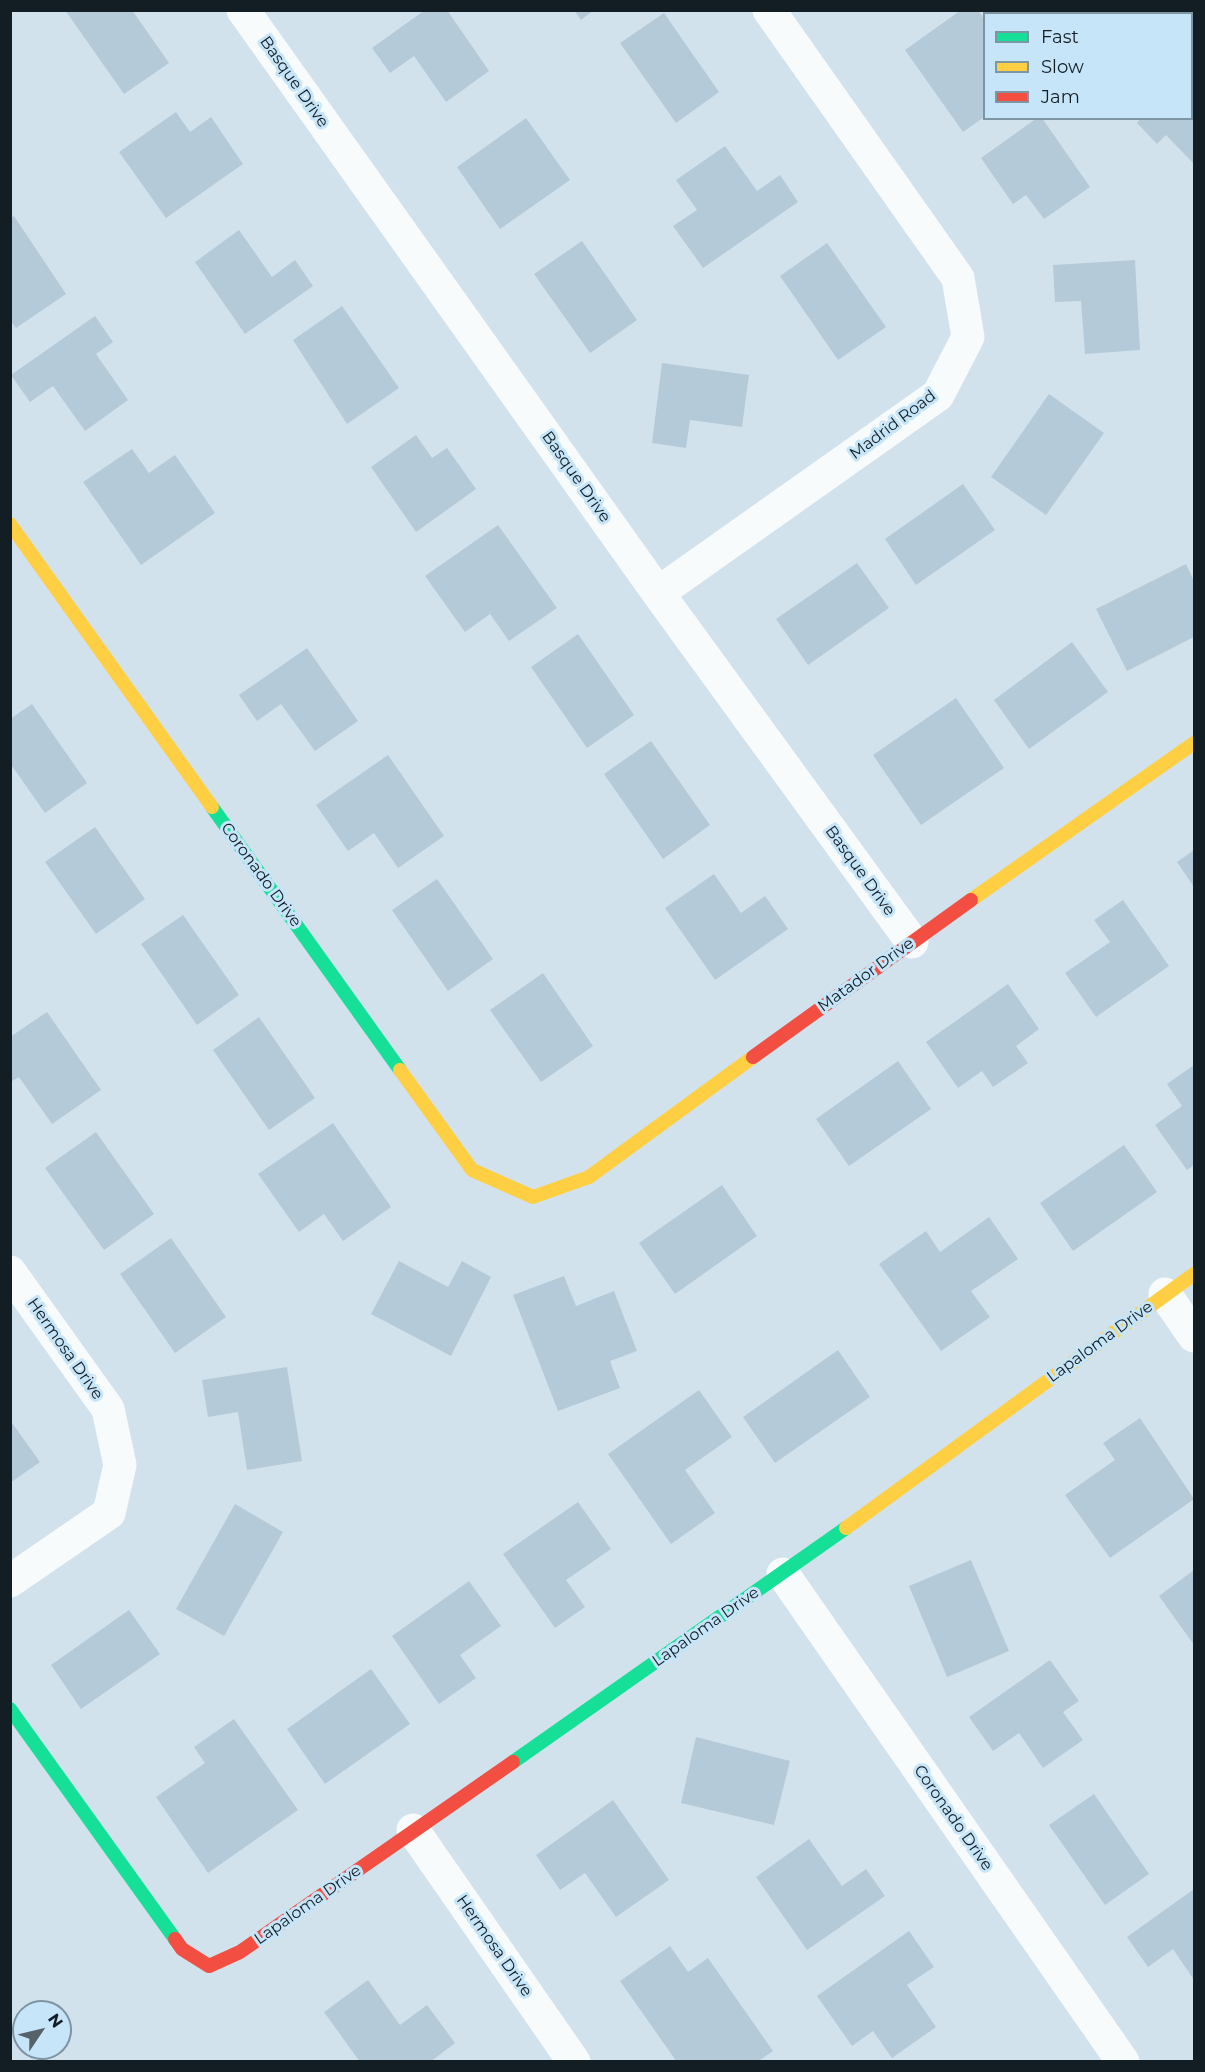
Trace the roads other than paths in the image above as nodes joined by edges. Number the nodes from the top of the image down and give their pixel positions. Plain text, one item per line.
1 (243, 10) edge
2 (769, 10) edge
3 (10, 524) edge
4 (658, 593) junction
5 (1194, 743) edge
6 (912, 942) junction
7 (533, 1197) joint
8 (10, 1272) edge
9 (1194, 1274) edge
10 (1165, 1294) junction
11 (1194, 1336) edge
12 (783, 1574) junction
13 (10, 1581) edge
14 (10, 1709) edge
15 (413, 1830) junction
16 (574, 2061) edge
17 (1123, 2061) edge

1 - 4 street, Basque Drive
2 - 4 street, Madrid Road
3 - 7 street, Coronado Drive
4 - 6 street, Basque Drive
5 - 6 street, Matador Drive
6 - 7 street, Matador Drive
8 - 13 street, Hermosa Drive
9 - 10 street, Lapaloma Drive
10 - 11 street
10 - 12 street, Lapaloma Drive
12 - 15 street, Lapaloma Drive
12 - 17 street, Coronado Drive
14 - 15 street, Lapaloma Drive
15 - 16 street, Hermosa Drive

